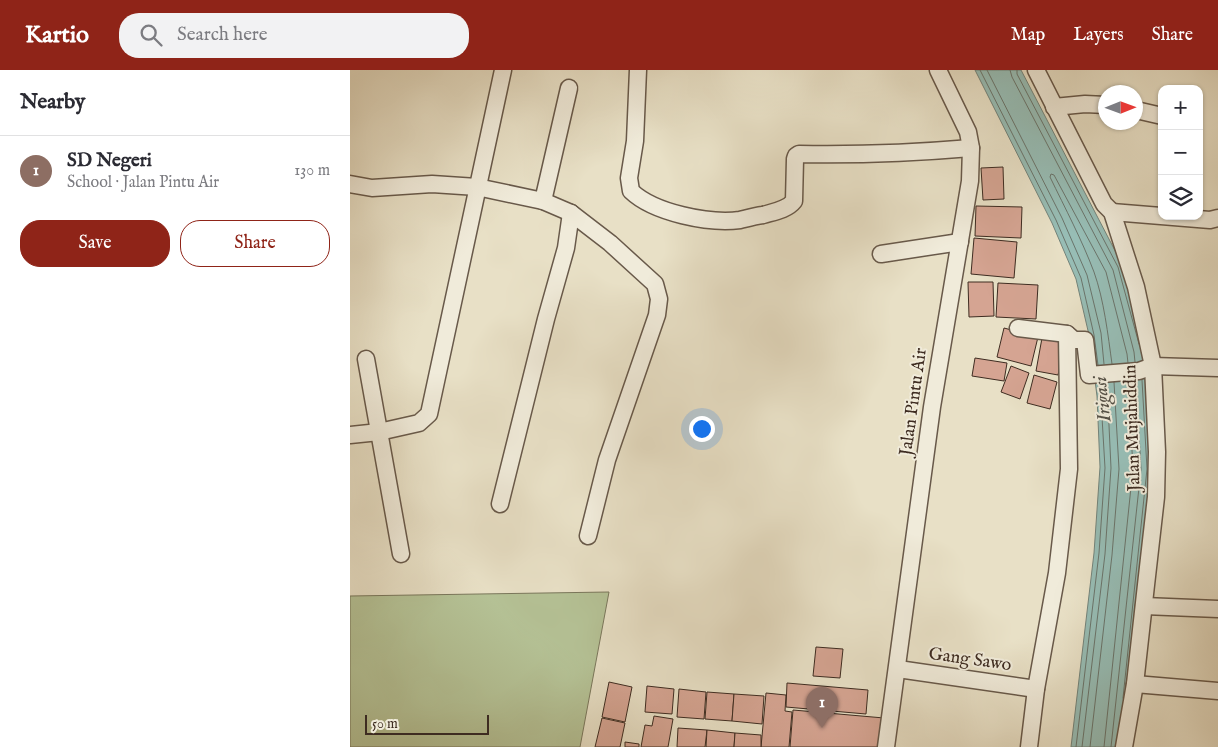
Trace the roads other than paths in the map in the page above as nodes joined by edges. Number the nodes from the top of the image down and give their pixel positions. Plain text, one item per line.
1 (503, 70) edge
2 (638, 70) edge
3 (938, 70) edge
4 (1036, 70) edge
5 (569, 88) dead end
6 (1098, 105) edge
7 (1054, 107) junction
8 (1143, 112) edge
9 (1158, 115) edge
10 (971, 148) junction
11 (350, 184) edge
12 (477, 187) junction
13 (543, 201) junction
14 (1112, 212) junction
15 (571, 213) junction
16 (1218, 218) edge
17 (960, 242) junction
18 (881, 254) dead end
19 (1018, 328) dead end
20 (1067, 334) junction
21 (366, 359) dead end
22 (1146, 368) junction
23 (1218, 368) edge
24 (379, 432) junction
25 (350, 435) edge
26 (500, 504) dead end
27 (588, 536) dead end
28 (401, 554) dead end
29 (1144, 606) junction
30 (1218, 609) edge
31 (898, 669) junction
32 (1135, 684) junction
33 (1036, 689) junction
34 (1218, 691) edge
35 (886, 747) edge
36 (1028, 747) edge
37 (1124, 747) edge

1 - 12 street
2 - 10 street
3 - 10 street, Jalan Pintu Air
4 - 7 street, Jalan Mujahiddin
5 - 13 street
6 - 7 street
7 - 14 street, Jalan Mujahiddin
8 - 9 street
10 - 17 street, Jalan Pintu Air
11 - 12 street
12 - 13 street
12 - 24 street
13 - 15 street
14 - 16 street
14 - 22 street, Jalan Mujahiddin
15 - 26 street
15 - 27 street
17 - 18 street
17 - 31 street, Jalan Pintu Air
19 - 20 street
20 - 22 street
20 - 33 street
21 - 24 street
22 - 23 street
22 - 29 street, Jalan Mujahiddin
24 - 25 street
24 - 28 street
29 - 30 street
29 - 32 street, Jalan Mujahiddin
31 - 33 street, Gang Sawo
31 - 35 street, Jalan Pintu Air
32 - 34 street
32 - 37 street, Jalan Mujahiddin
33 - 36 street

